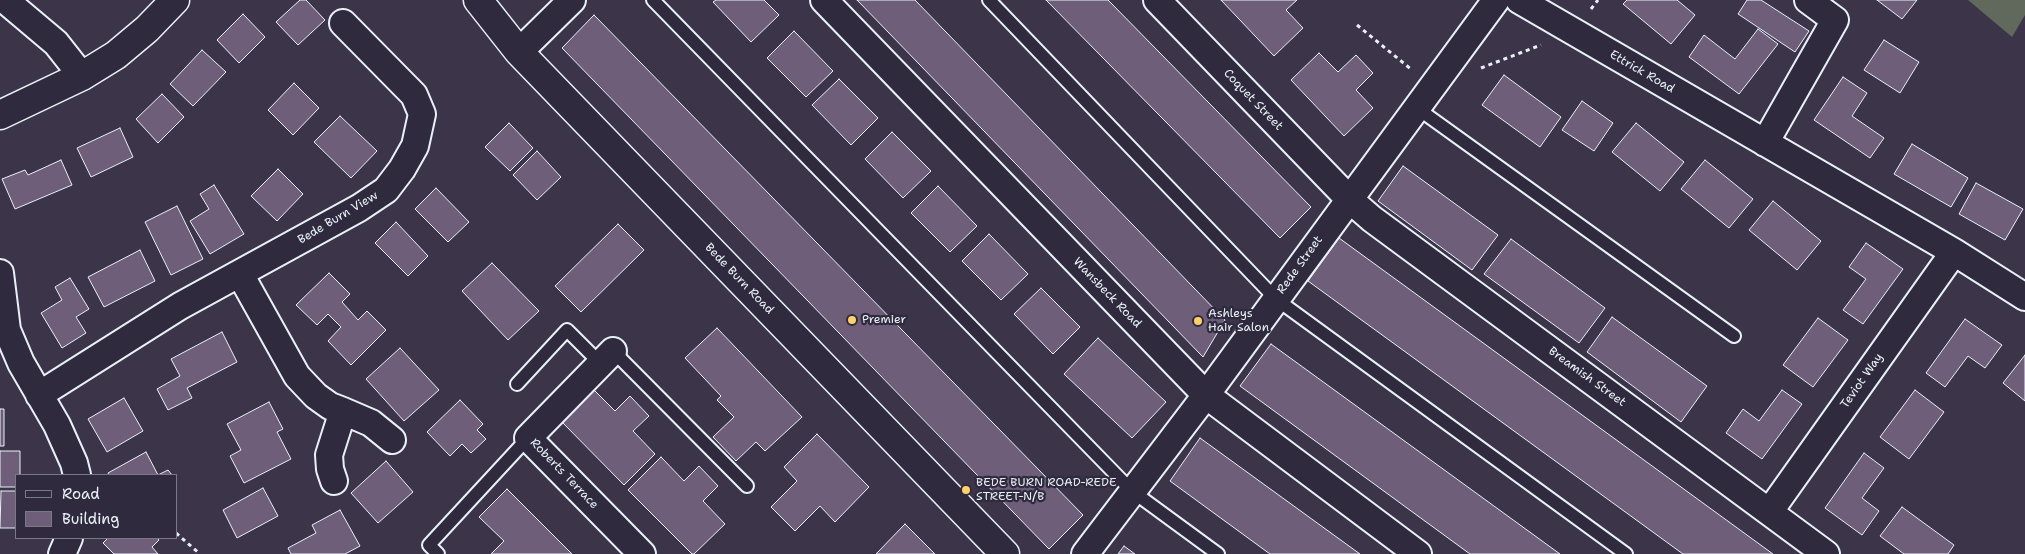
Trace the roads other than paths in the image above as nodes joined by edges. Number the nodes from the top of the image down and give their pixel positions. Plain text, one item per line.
1 (5, 0) edge
2 (175, 0) edge
3 (478, 0) edge
4 (572, 0) edge
5 (652, 0) edge
6 (824, 0) edge
7 (989, 0) edge
8 (1157, 0) edge
9 (1496, 0) edge
10 (1520, 0) edge
11 (1808, 0) edge
12 (343, 24) dead end
13 (519, 52) junction
14 (82, 76) junction
15 (1417, 108) junction
16 (0, 115) edge
17 (1765, 143) junction
18 (1349, 199) junction
19 (1954, 252) junction
20 (0, 273) edge
21 (240, 274) junction
22 (2025, 296) edge
23 (1276, 299) junction
24 (3, 330) edge
25 (1734, 336) dead end
26 (607, 357) junction
27 (517, 384) dead end
28 (39, 394) junction
29 (1206, 395) junction
30 (343, 411) junction
31 (528, 438) junction
32 (392, 440) dead end
33 (77, 474) edge
34 (334, 481) dead end
35 (747, 486) dead end
36 (1132, 491) junction
37 (1770, 511) junction
38 (70, 539) edge
39 (62, 554) edge
40 (438, 554) edge
41 (642, 554) edge
42 (1005, 554) edge
43 (1085, 554) edge
44 (1218, 554) edge
45 (1418, 554) edge
46 (1626, 554) edge
47 (1826, 554) edge

1 - 14 street
2 - 14 main road
3 - 13 main road, Bede Burn Road
4 - 13 street
5 - 36 lane
6 - 29 street, Wansbeck Road
7 - 23 lane
8 - 18 street, Coquet Street
9 - 15 street, Rede Street
10 - 17 street, Ettrick Road
11 - 17 street
12 - 21 street, Bede Burn View
13 - 42 main road, Bede Burn Road
14 - 16 main road
15 - 18 street, Rede Street
15 - 25 lane
17 - 19 street, Ettrick Road
18 - 23 street, Rede Street
18 - 37 street, Breamish Street
19 - 22 street, Ettrick Road
19 - 37 street, Teviot Way
20 - 24 street
21 - 28 street, Bede Burn View
21 - 30 street
23 - 29 street, Rede Street
23 - 46 lane
24 - 28 street
26 - 27 lane
26 - 31 street, Roberts Terrace
26 - 35 lane
28 - 33 street
29 - 36 street, Rede Street
29 - 45 street, Wansbeck Road
30 - 32 street
30 - 34 street
31 - 40 lane
31 - 41 street, Roberts Terrace
36 - 43 street, Rede Street
36 - 44 lane
37 - 47 street, Breamish Street
38 - 39 street

